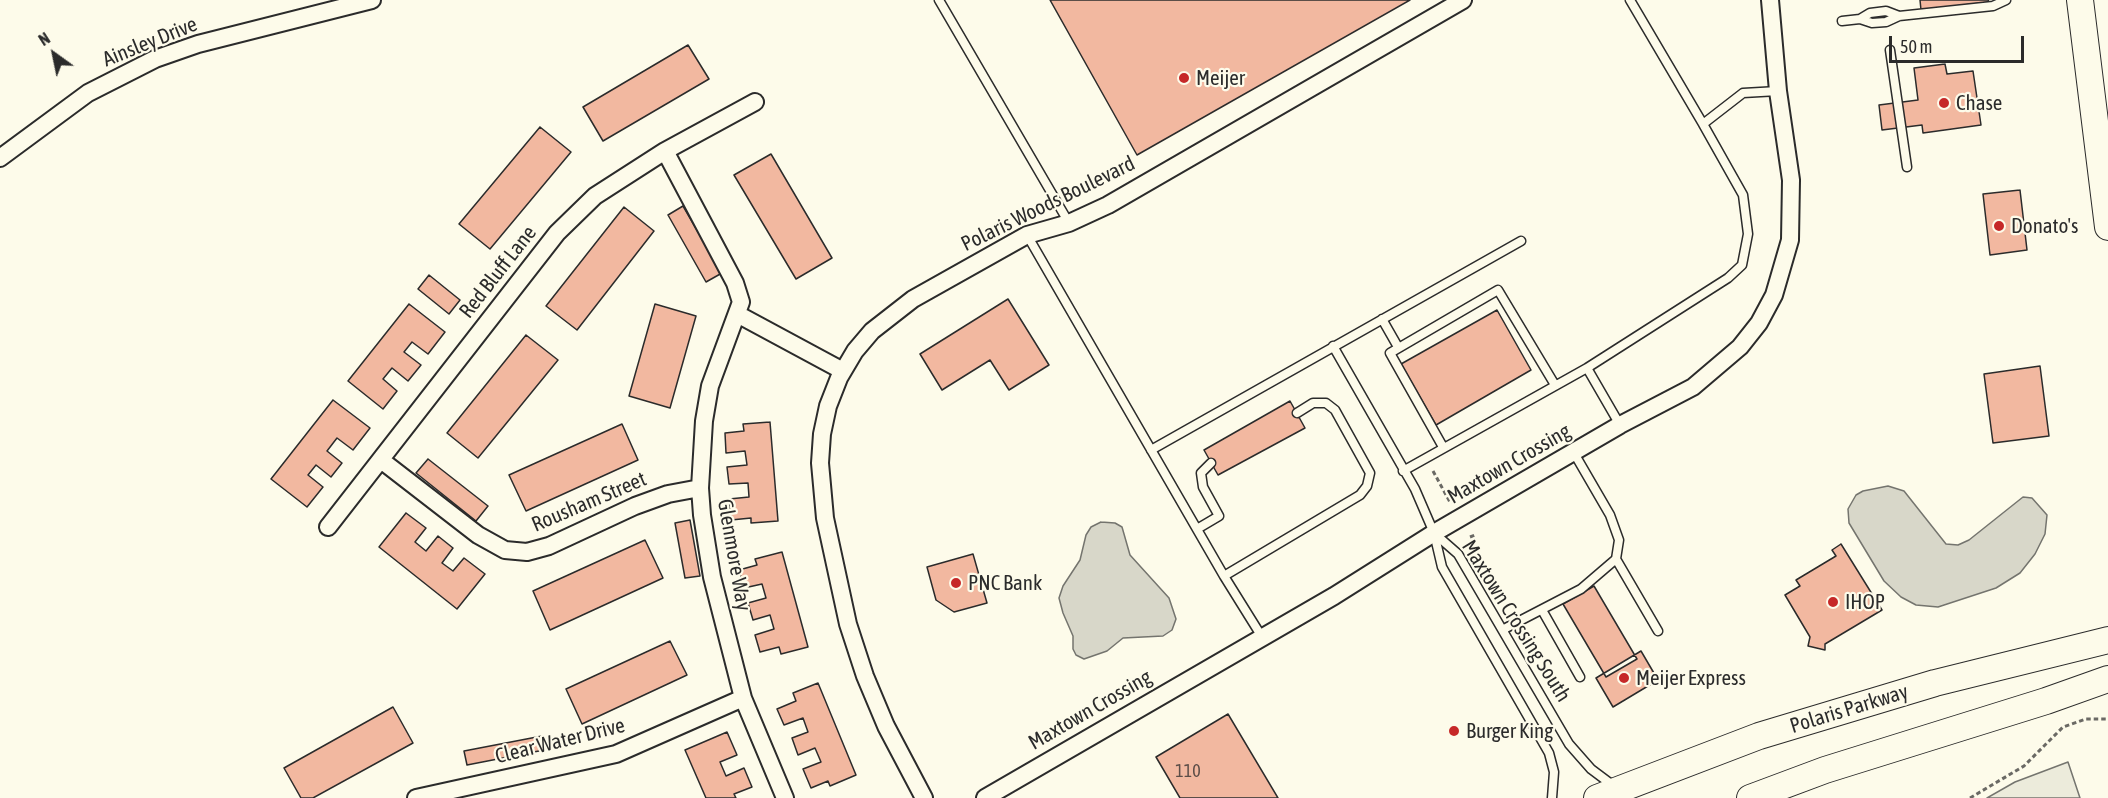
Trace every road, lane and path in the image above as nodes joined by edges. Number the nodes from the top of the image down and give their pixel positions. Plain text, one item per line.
1 (372, 0) edge
2 (939, 0) edge
3 (1463, 0) edge
4 (1630, 0) edge
5 (1770, 0) edge
6 (2006, 0) edge
7 (2080, 0) edge
8 (1842, 21) dead end
9 (1890, 50) dead end
10 (1778, 91) junction
11 (755, 102) dead end
12 (1703, 124) junction
13 (666, 151) junction
14 (0, 158) edge
15 (1907, 167) dead end
16 (1069, 223) junction
17 (2108, 227) edge
18 (1027, 235) junction
19 (1521, 241) dead end
20 (739, 315) junction
21 (1382, 319) junction
22 (1334, 346) junction
23 (1398, 346) junction
24 (1587, 368) junction
25 (843, 371) junction
26 (1556, 385) junction
27 (1297, 413) dead end
28 (1620, 425) junction
29 (1443, 447) junction
30 (1151, 450) junction
31 (1574, 453) junction
32 (381, 460) junction
33 (1211, 463) dead end
34 (1403, 471) junction
35 (1432, 471) dead end
36 (700, 488) junction
37 (1452, 506) dead end
38 (328, 527) dead end
39 (1197, 529) junction
40 (1434, 533) junction
41 (1475, 535) dead end
42 (1470, 537) dead end
43 (1616, 559) junction
44 (1224, 576) junction
45 (1542, 610) junction
46 (1504, 629) junction
47 (1658, 631) dead end
48 (1262, 638) junction
49 (2108, 640) edge
50 (1580, 677) dead end
51 (2108, 679) edge
52 (743, 698) junction
53 (2108, 719) edge
54 (1607, 794) edge
55 (422, 797) edge
56 (785, 798) edge
57 (924, 798) edge
58 (985, 798) edge
59 (1552, 798) edge
60 (1750, 798) edge
61 (1970, 798) edge

1 - 14 street, Ainsley Drive
2 - 16 lane
3 - 16 street, Polaris Woods Boulevard
4 - 12 lane
5 - 10 street, Maxtown Crossing
6 - 8 lane
7 - 17 main road
9 - 15 lane
10 - 12 lane
10 - 28 street, Maxtown Crossing
11 - 13 street, Red Bluff Lane
12 - 24 lane
13 - 20 street
13 - 32 street, Red Bluff Lane
16 - 18 street, Polaris Woods Boulevard
18 - 25 street, Polaris Woods Boulevard
18 - 30 lane
19 - 21 lane
20 - 25 street
20 - 36 street, Glenmore Way
21 - 22 lane
21 - 23 lane
22 - 30 lane
22 - 34 lane
23 - 26 lane
23 - 29 lane
24 - 26 lane
24 - 28 lane
25 - 57 street, Polaris Woods Boulevard
26 - 29 lane
27 - 44 lane
28 - 31 street, Maxtown Crossing
29 - 34 lane
30 - 39 lane
31 - 40 street, Maxtown Crossing
31 - 43 lane
32 - 36 street, Rousham Street
32 - 38 street, Red Bluff Lane
33 - 39 lane
34 - 40 lane
35 - 37 path
36 - 52 street, Glenmore Way
39 - 44 lane
40 - 46 lane, Maxtown Crossing South
40 - 48 street, Maxtown Crossing
40 - 59 lane, Maxtown Crossing South
41 - 42 path
43 - 45 lane
43 - 47 lane
44 - 48 lane
45 - 46 lane
45 - 50 lane
46 - 54 lane, Maxtown Crossing South
48 - 58 street, Maxtown Crossing
49 - 54 main road, Polaris Parkway
51 - 60 main road
52 - 55 street, Clear Water Drive
52 - 56 street, Glenmore Way
53 - 61 path

